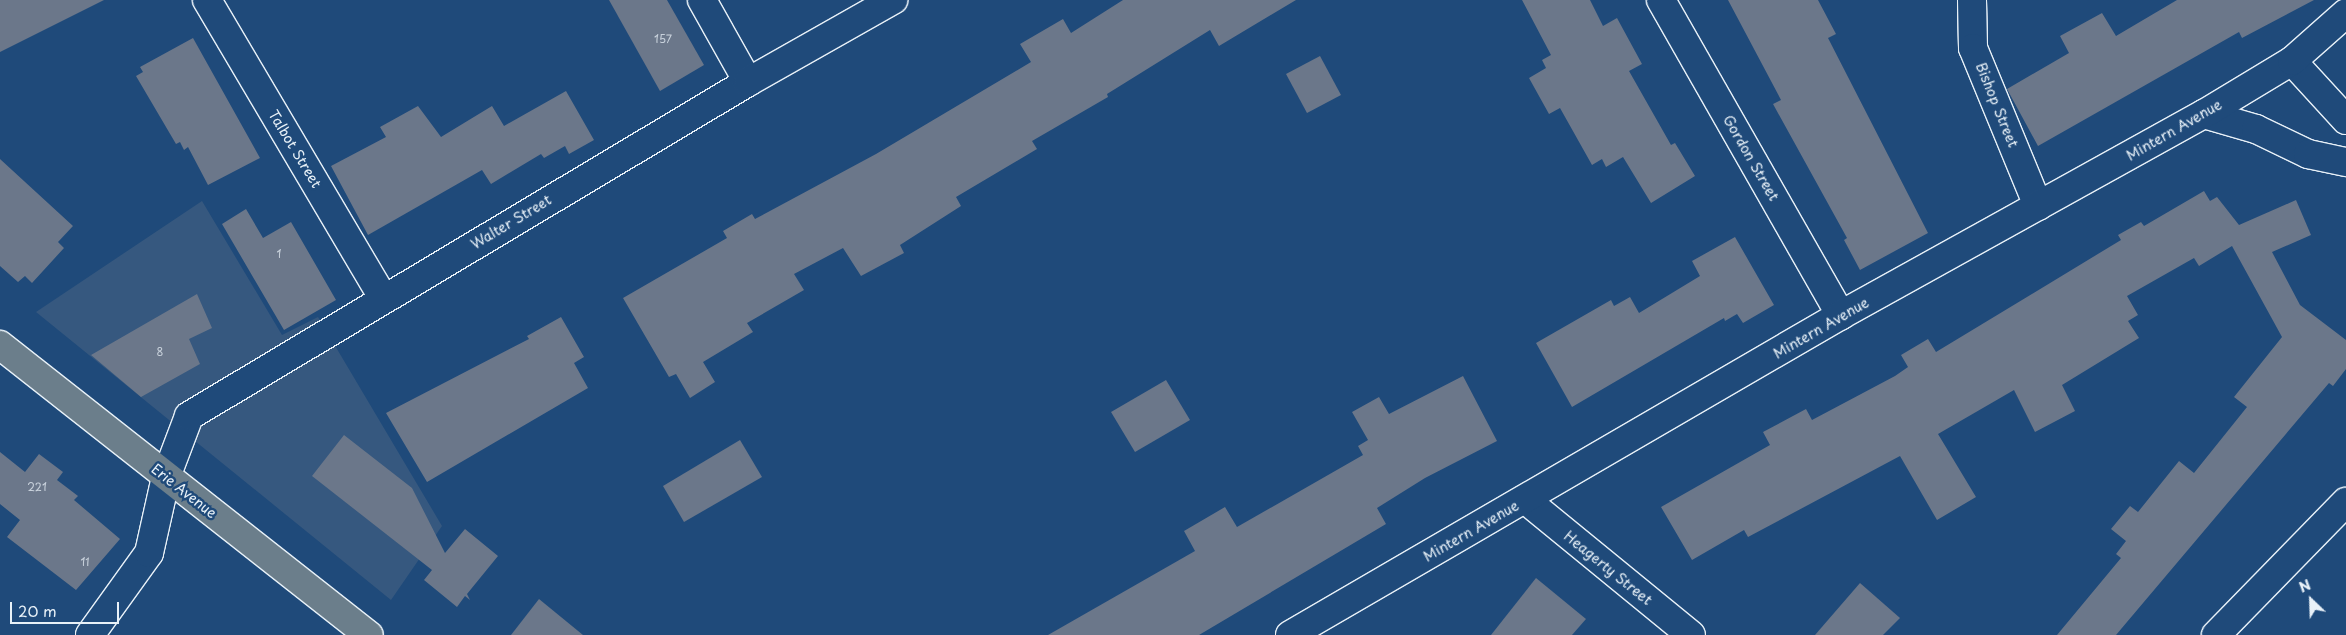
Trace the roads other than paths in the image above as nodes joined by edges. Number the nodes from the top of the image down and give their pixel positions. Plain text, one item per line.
1 (207, 0) edge
2 (702, 0) edge
3 (893, 0) edge
4 (1660, 0) edge
5 (1972, 0) edge
6 (2346, 13) edge
7 (2292, 61) junction
8 (748, 82) junction
9 (2204, 114) junction
10 (2346, 120) edge
11 (2346, 162) edge
12 (2038, 206) junction
13 (383, 298) junction
14 (1841, 315) junction
15 (0, 345) edge
16 (166, 477) junction
17 (1526, 500) junction
18 (2346, 502) edge
19 (90, 635) edge
20 (369, 635) edge
21 (1290, 635) edge
22 (1691, 635) edge
23 (2216, 635) edge

1 - 13 street, Talbot Street
2 - 8 street
3 - 8 street, Walter Street
4 - 14 street, Gordon Street
5 - 12 street, Bishop Street
6 - 7 street, Mintern Avenue
7 - 9 street, Mintern Avenue
7 - 10 street
8 - 13 street, Walter Street
9 - 11 street
9 - 12 street, Mintern Avenue
12 - 14 street, Mintern Avenue
13 - 16 street, Walter Street
14 - 17 street, Mintern Avenue
15 - 16 main road, Erie Avenue
16 - 19 street, Walter Street
16 - 20 main road, Erie Avenue
17 - 21 street, Mintern Avenue
17 - 22 street, Heagerty Street
18 - 23 street

